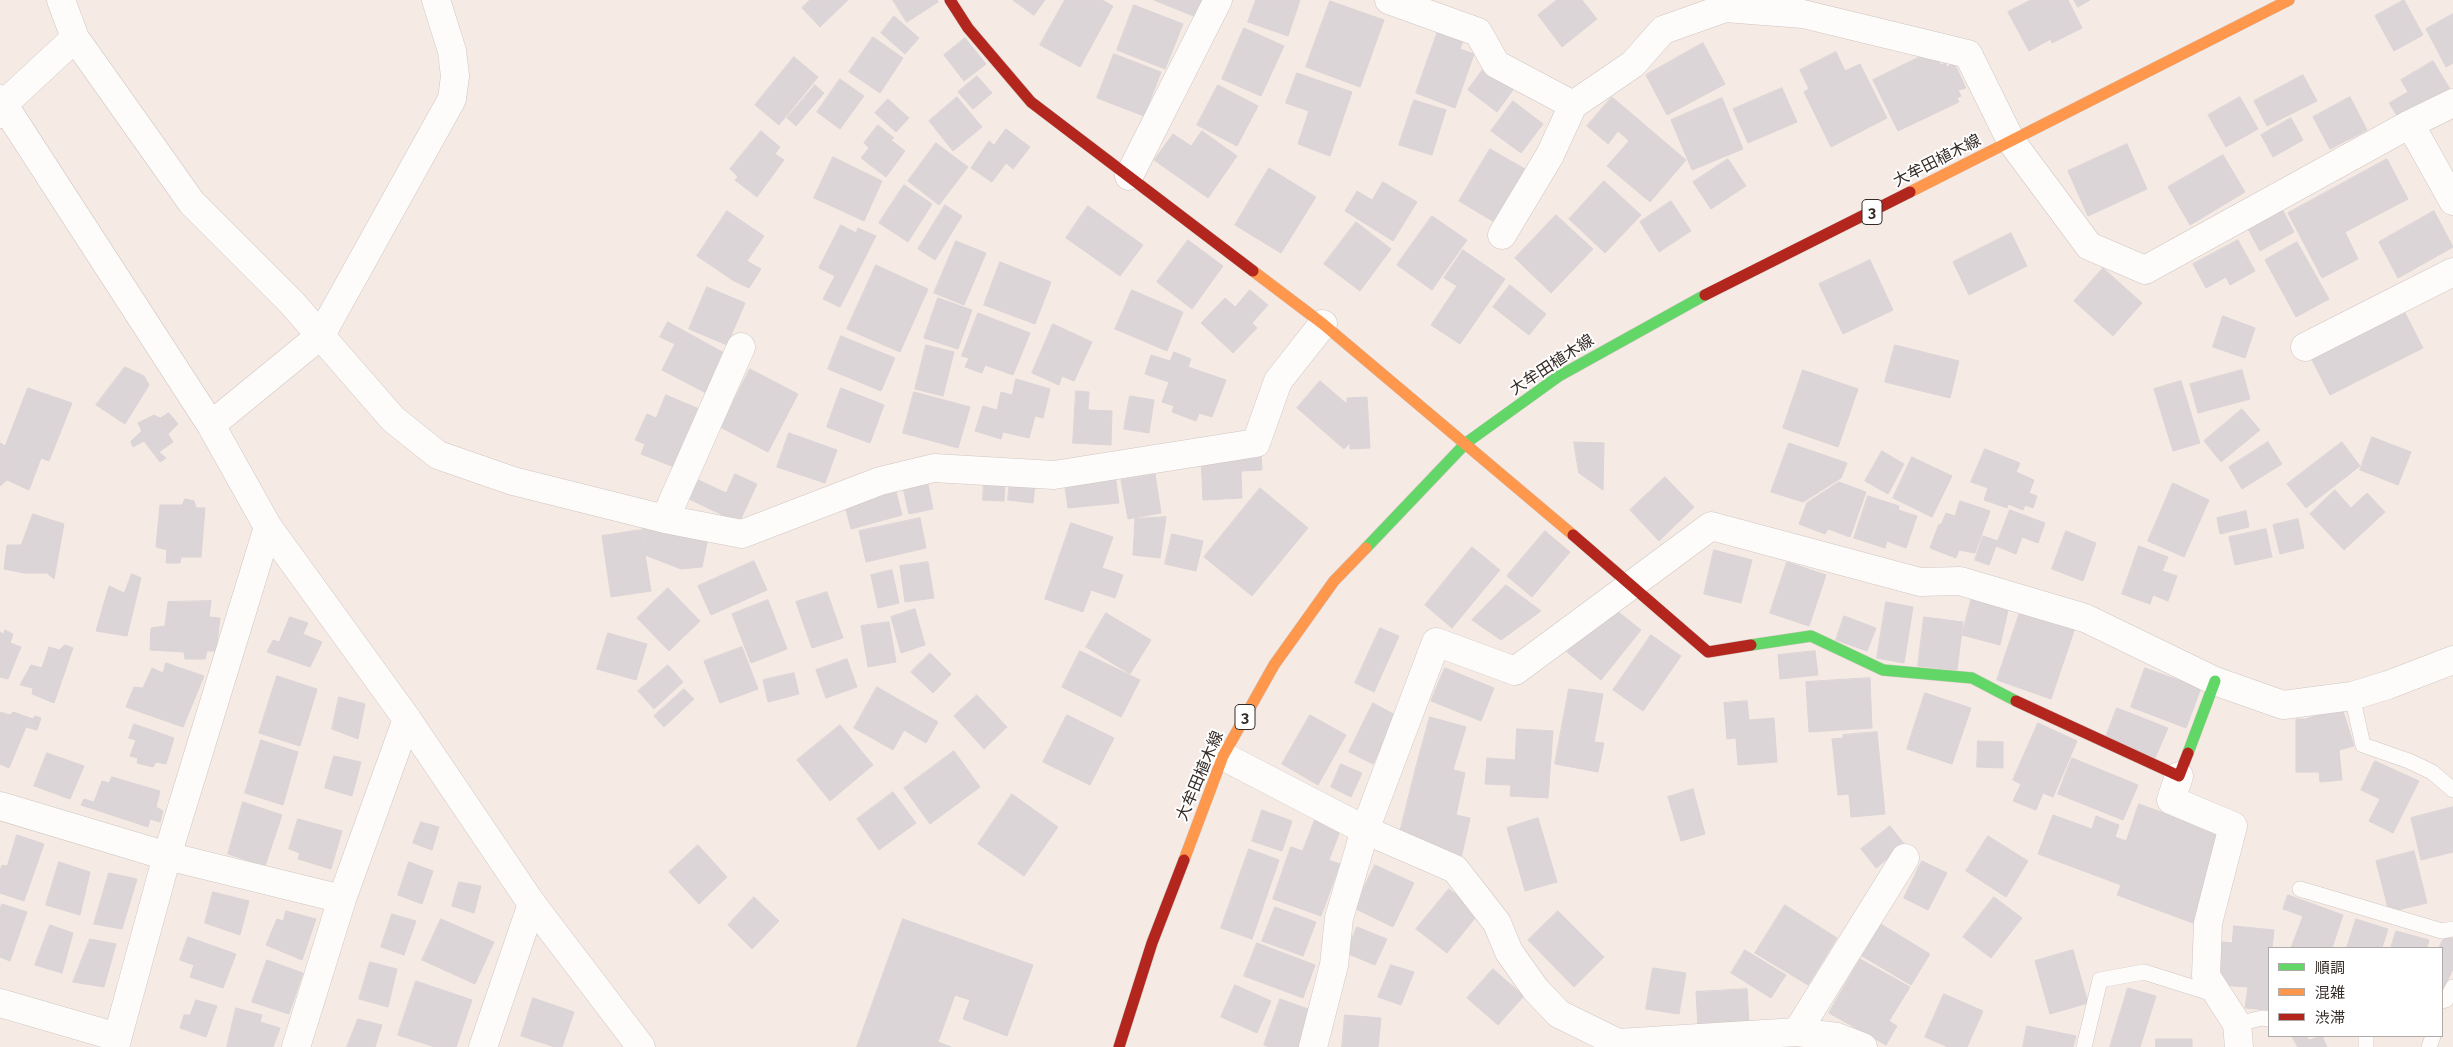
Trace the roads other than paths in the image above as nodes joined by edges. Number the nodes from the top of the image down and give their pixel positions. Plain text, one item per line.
1 (61, 0) edge
2 (436, 0) edge
3 (950, 0) edge
4 (1218, 0) edge
5 (1389, 0) edge
6 (2289, 0) edge
7 (75, 38) junction
8 (2453, 104) edge
9 (1573, 105) junction
10 (1, 106) edge
11 (2410, 124) junction
12 (2011, 142) junction
13 (1129, 176) junction
14 (2453, 201) edge
15 (1502, 235) dead end
16 (2453, 272) edge
17 (1323, 324) junction
18 (321, 335) junction
19 (741, 347) dead end
20 (2305, 347) dead end
21 (211, 425) junction
22 (1466, 443) junction
23 (664, 519) junction
24 (268, 527) junction
25 (1630, 587) junction
26 (2453, 660) edge
27 (2215, 681) junction
28 (2352, 696) junction
29 (407, 719) junction
30 (1223, 756) junction
31 (2179, 776) junction
32 (2453, 790) edge
33 (0, 806) edge
34 (1364, 830) junction
35 (167, 856) junction
36 (1905, 858) dead end
37 (2300, 889) dead end
38 (342, 899) junction
39 (532, 904) junction
40 (2453, 929) edge
41 (2218, 996) junction
42 (0, 1003) edge
43 (2268, 1019) edge
44 (1798, 1032) junction
45 (2238, 1035) edge
46 (116, 1042) edge
47 (296, 1047) edge
48 (483, 1047) edge
49 (641, 1047) edge
50 (1119, 1047) edge
51 (1313, 1047) edge
52 (1864, 1047) edge
53 (2084, 1047) edge

1 - 7 street
2 - 18 street
3 - 13 main road
4 - 13 street
5 - 9 street
6 - 12 main road, 大牟田植木線 / 3
7 - 10 street
7 - 18 street
8 - 11 street
9 - 12 street
9 - 15 street
10 - 21 street
11 - 12 street
11 - 14 street
12 - 22 main road, 大牟田植木線 / 3
13 - 17 main road
16 - 20 street
17 - 22 main road
17 - 23 street
18 - 21 street
18 - 23 street
19 - 23 street
21 - 24 street
22 - 25 main road
22 - 30 main road, 大牟田植木線 / 3
24 - 29 street
24 - 35 street
25 - 27 street
25 - 31 main road
25 - 34 street
26 - 28 street
27 - 28 street
27 - 31 main road
28 - 32 lane
29 - 38 street
29 - 39 street
30 - 34 street
30 - 50 main road, 大牟田植木線 / 3
31 - 41 street
33 - 35 street
34 - 44 street
34 - 51 street
35 - 38 street
35 - 46 street
36 - 44 street
37 - 40 lane
38 - 47 street
39 - 48 street
39 - 49 street
41 - 45 street
41 - 53 lane
42 - 46 street
43 - 45 lane
44 - 52 street

